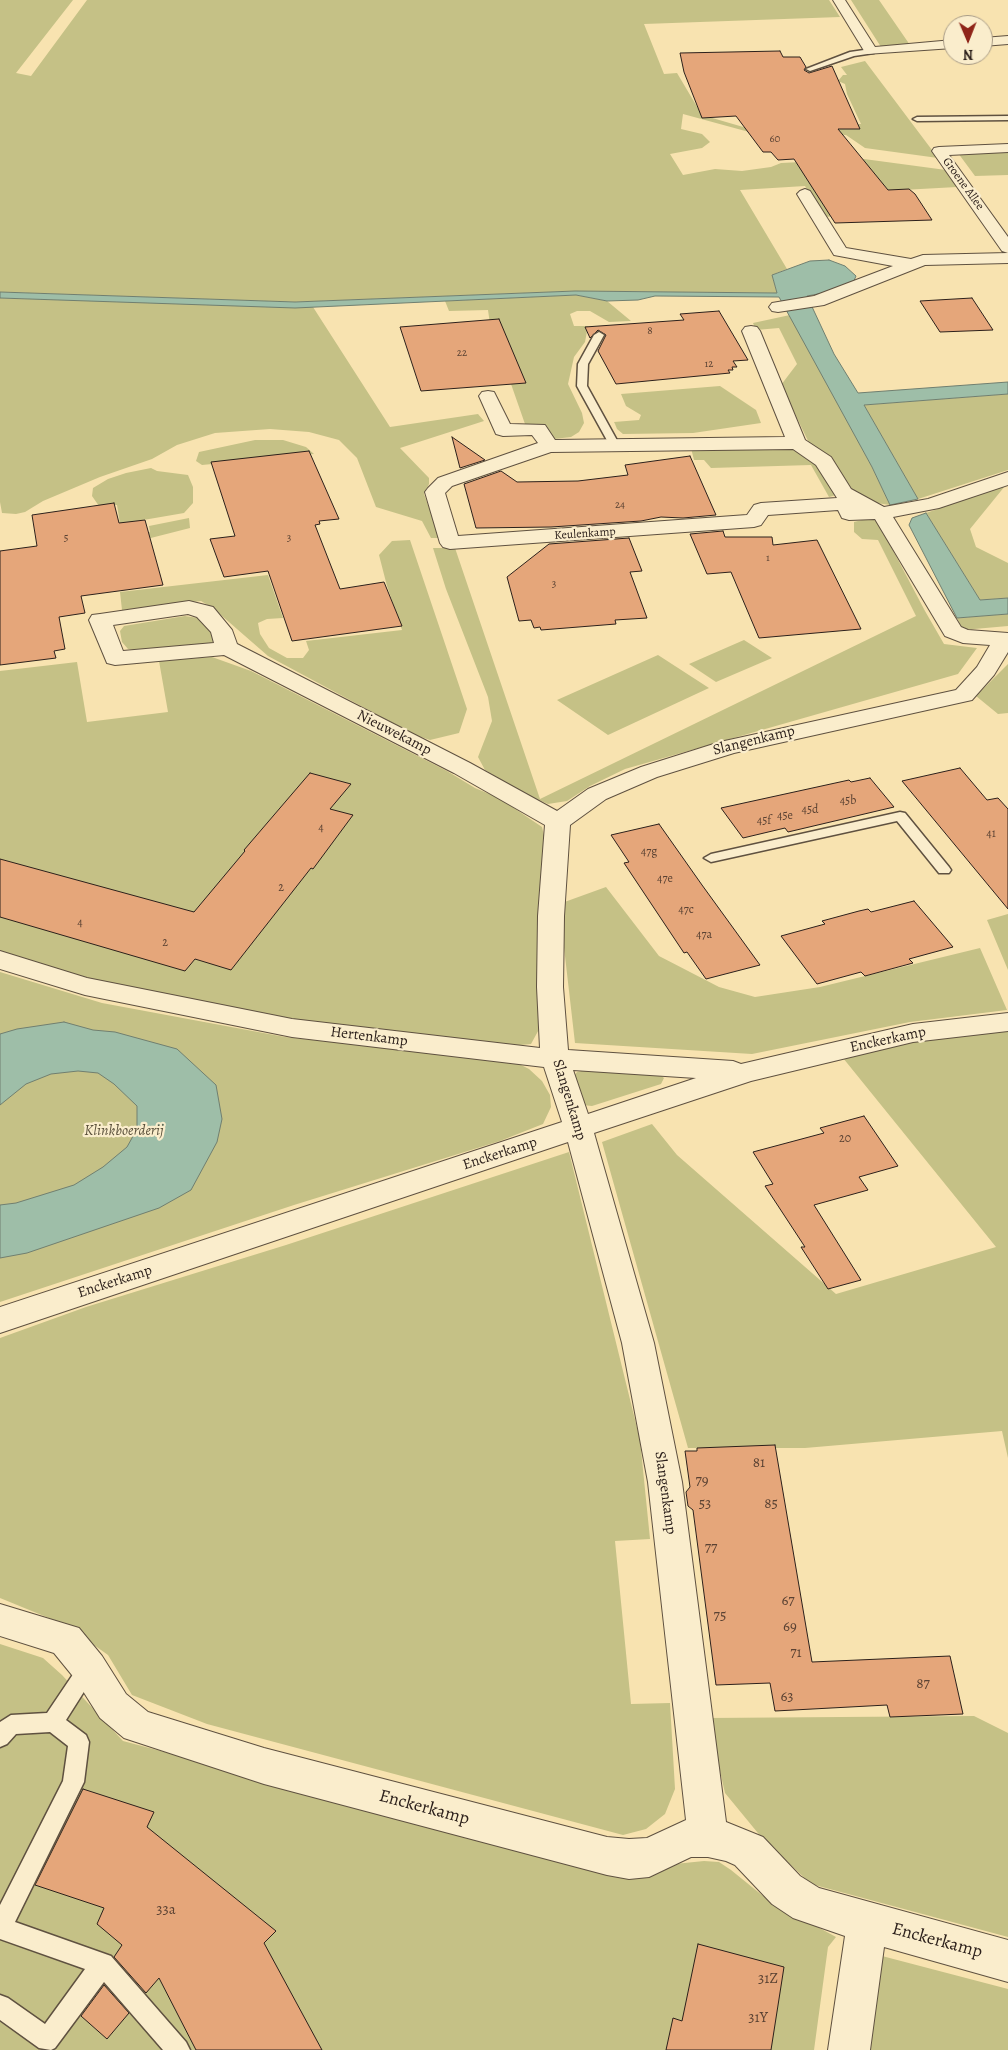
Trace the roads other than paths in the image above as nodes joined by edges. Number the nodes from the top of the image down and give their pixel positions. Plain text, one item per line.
1 (839, 0) edge
2 (1008, 40) edge
3 (993, 41) edge
4 (943, 45) edge
5 (871, 51) junction
6 (810, 69) dead end
7 (1008, 118) edge
8 (917, 119) dead end
9 (1008, 148) edge
10 (805, 194) dead end
11 (1008, 248) edge
12 (1008, 258) edge
13 (913, 264) junction
14 (778, 307) dead end
15 (750, 331) dead end
16 (599, 335) dead end
17 (488, 396) dead end
18 (797, 443) junction
19 (614, 444) junction
20 (549, 446) junction
21 (1008, 478) edge
22 (882, 513) junction
23 (1006, 640) edge
24 (227, 648) junction
25 (558, 822) junction
26 (712, 858) dead end
27 (944, 870) dead end
28 (0, 960) edge
29 (1008, 1022) edge
30 (555, 1059) junction
31 (746, 1072) junction
32 (578, 1127) junction
33 (0, 1320) edge
34 (0, 1620) edge
35 (89, 1668) junction
36 (53, 1722) junction
37 (0, 1737) edge
38 (708, 1838) junction
39 (867, 1922) junction
40 (0, 1928) edge
41 (1008, 1960) edge
42 (103, 1964) junction
43 (0, 2006) edge
44 (178, 2050) edge
45 (849, 2050) edge

1 - 5 street
2 - 3 street
4 - 5 street
5 - 6 lane
7 - 8 lane
9 - 11 street, Groene Allee
10 - 13 street
12 - 13 street
13 - 14 street
15 - 18 street
16 - 19 lane
17 - 20 street
18 - 19 street, Keulenkamp
18 - 22 street
19 - 20 street, Keulenkamp
20 - 22 street, Keulenkamp
21 - 22 street, Keulenkamp
22 - 23 street
23 - 25 street, Slangenkamp
24 - 24 street
24 - 25 street, Nieuwekamp
25 - 30 street, Slangenkamp
26 - 27 lane
28 - 30 street, Hertenkamp
29 - 31 street, Enckerkamp
30 - 31 street, Hertenkamp
30 - 32 street, Slangenkamp
31 - 32 street, Enckerkamp
32 - 33 street, Enckerkamp
32 - 38 street, Slangenkamp
34 - 35 street, Enckerkamp
35 - 36 lane
35 - 38 street, Enckerkamp
36 - 37 lane
36 - 40 lane
38 - 39 street, Enckerkamp
39 - 41 street, Enckerkamp
39 - 45 street
40 - 42 lane
42 - 43 lane
42 - 44 lane

